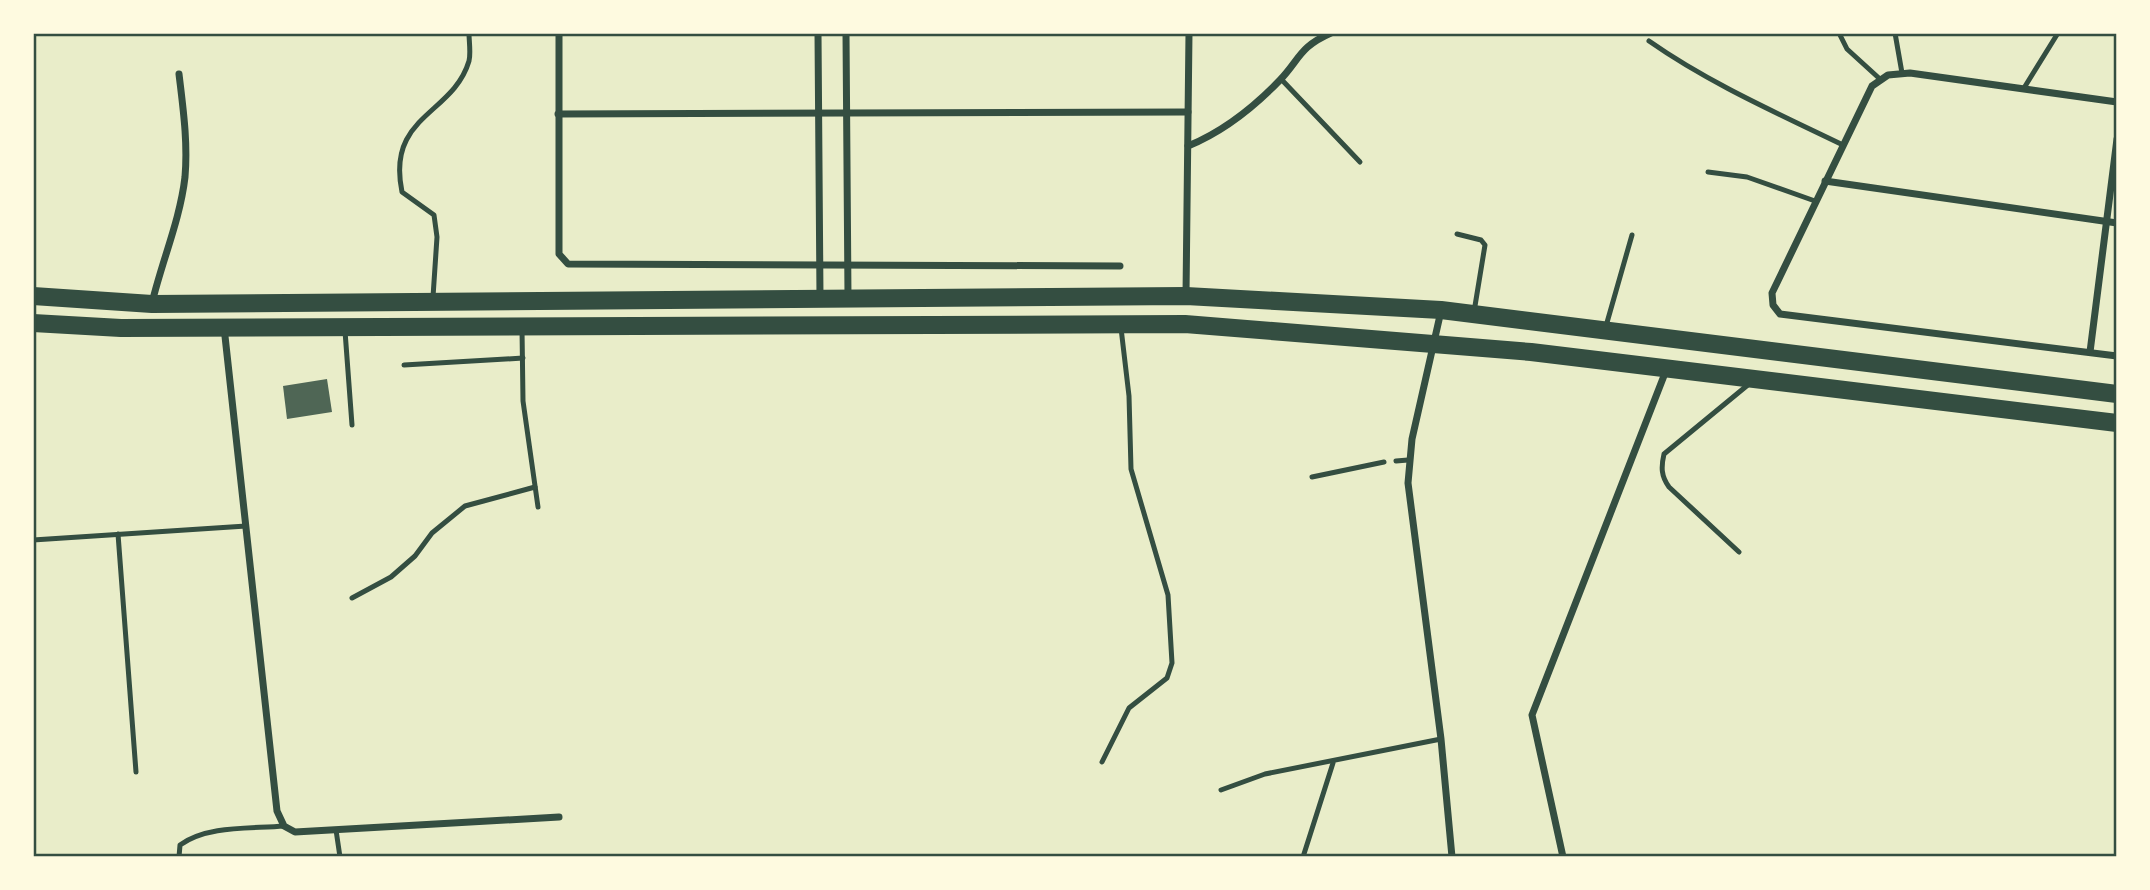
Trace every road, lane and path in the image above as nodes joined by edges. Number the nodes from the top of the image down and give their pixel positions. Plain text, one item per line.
1 (469, 33) edge
2 (559, 33) edge
3 (818, 33) edge
4 (846, 33) edge
5 (1189, 33) edge
6 (1331, 33) edge
7 (1839, 33) edge
8 (1895, 33) edge
9 (2058, 33) edge
10 (1649, 41) dead end
11 (1902, 73) junction
12 (179, 74) dead end
13 (1281, 79) junction
14 (1881, 80) junction
15 (2024, 89) junction
16 (2117, 102) edge
17 (1188, 112) junction
18 (818, 113) junction
19 (846, 113) junction
20 (558, 114) junction
21 (2117, 139) edge
22 (1843, 145) junction
23 (1188, 146) junction
24 (1360, 162) dead end
25 (1707, 172) dead end
26 (1825, 181) junction
27 (1815, 201) junction
28 (2106, 221) junction
29 (2117, 223) edge
30 (1457, 234) dead end
31 (1632, 235) dead end
32 (820, 264) junction
33 (848, 264) junction
34 (1120, 266) dead end
35 (33, 296) edge
36 (1186, 296) junction
37 (820, 298) junction
38 (848, 298) junction
39 (433, 300) junction
40 (152, 304) junction
41 (1441, 310) junction
42 (1474, 315) junction
43 (33, 323) edge
44 (1121, 324) junction
45 (224, 327) junction
46 (432, 327) junction
47 (522, 327) junction
48 (344, 328) junction
49 (1605, 332) junction
50 (1434, 342) junction
51 (2090, 352) junction
52 (2117, 356) edge
53 (523, 358) junction
54 (404, 365) dead end
55 (1668, 368) junction
56 (1757, 378) junction
57 (2117, 394) edge
58 (2117, 422) edge
59 (352, 425) dead end
60 (1408, 460) junction
61 (1395, 461) dead end
62 (1384, 462) dead end
63 (1312, 477) dead end
64 (535, 487) junction
65 (538, 507) dead end
66 (246, 526) junction
67 (118, 534) junction
68 (33, 540) edge
69 (1739, 552) dead end
70 (352, 598) dead end
71 (1441, 739) junction
72 (1101, 762) dead end
73 (1332, 763) junction
74 (136, 772) dead end
75 (1220, 790) dead end
76 (559, 817) dead end
77 (284, 826) junction
78 (336, 830) junction
79 (178, 857) edge
80 (340, 857) edge
81 (1303, 857) edge
82 (1452, 857) edge
83 (1563, 857) edge

1 - 39 lane
2 - 20 street
3 - 18 street
4 - 19 street
5 - 17 street
6 - 13 street
7 - 14 lane
8 - 11 lane
9 - 15 lane
10 - 22 lane
11 - 14 street
11 - 15 street
12 - 40 street
13 - 23 street
13 - 24 lane
14 - 22 street
15 - 16 street
17 - 19 street
17 - 23 street
18 - 19 street
18 - 20 street
18 - 32 street
19 - 33 street
20 - 32 street
21 - 28 street
22 - 26 street
23 - 36 street
25 - 27 lane
26 - 27 street
26 - 28 street
27 - 51 street
28 - 29 street
28 - 51 street
30 - 42 lane
31 - 49 lane
32 - 33 street
32 - 37 street
33 - 34 street
33 - 38 street
35 - 40 highway
36 - 38 highway
36 - 41 highway
37 - 38 highway
37 - 39 highway
39 - 40 highway
39 - 46 highway
41 - 42 highway
41 - 50 street
42 - 49 highway
43 - 45 highway
44 - 47 highway
44 - 50 highway
44 - 72 lane
45 - 48 highway
45 - 66 street
46 - 47 highway
46 - 48 highway
47 - 53 lane
48 - 59 lane
49 - 57 highway
50 - 55 highway
50 - 60 street
51 - 52 street
53 - 54 lane
53 - 64 lane
55 - 56 highway
55 - 83 street
56 - 58 highway
56 - 69 lane
60 - 61 lane
60 - 71 street
62 - 63 lane
64 - 65 lane
64 - 70 lane
66 - 67 lane
66 - 77 street
67 - 68 lane
67 - 74 lane
71 - 73 lane
71 - 82 street
73 - 75 lane
73 - 81 lane
76 - 78 street
77 - 78 street
77 - 79 lane
78 - 80 lane

